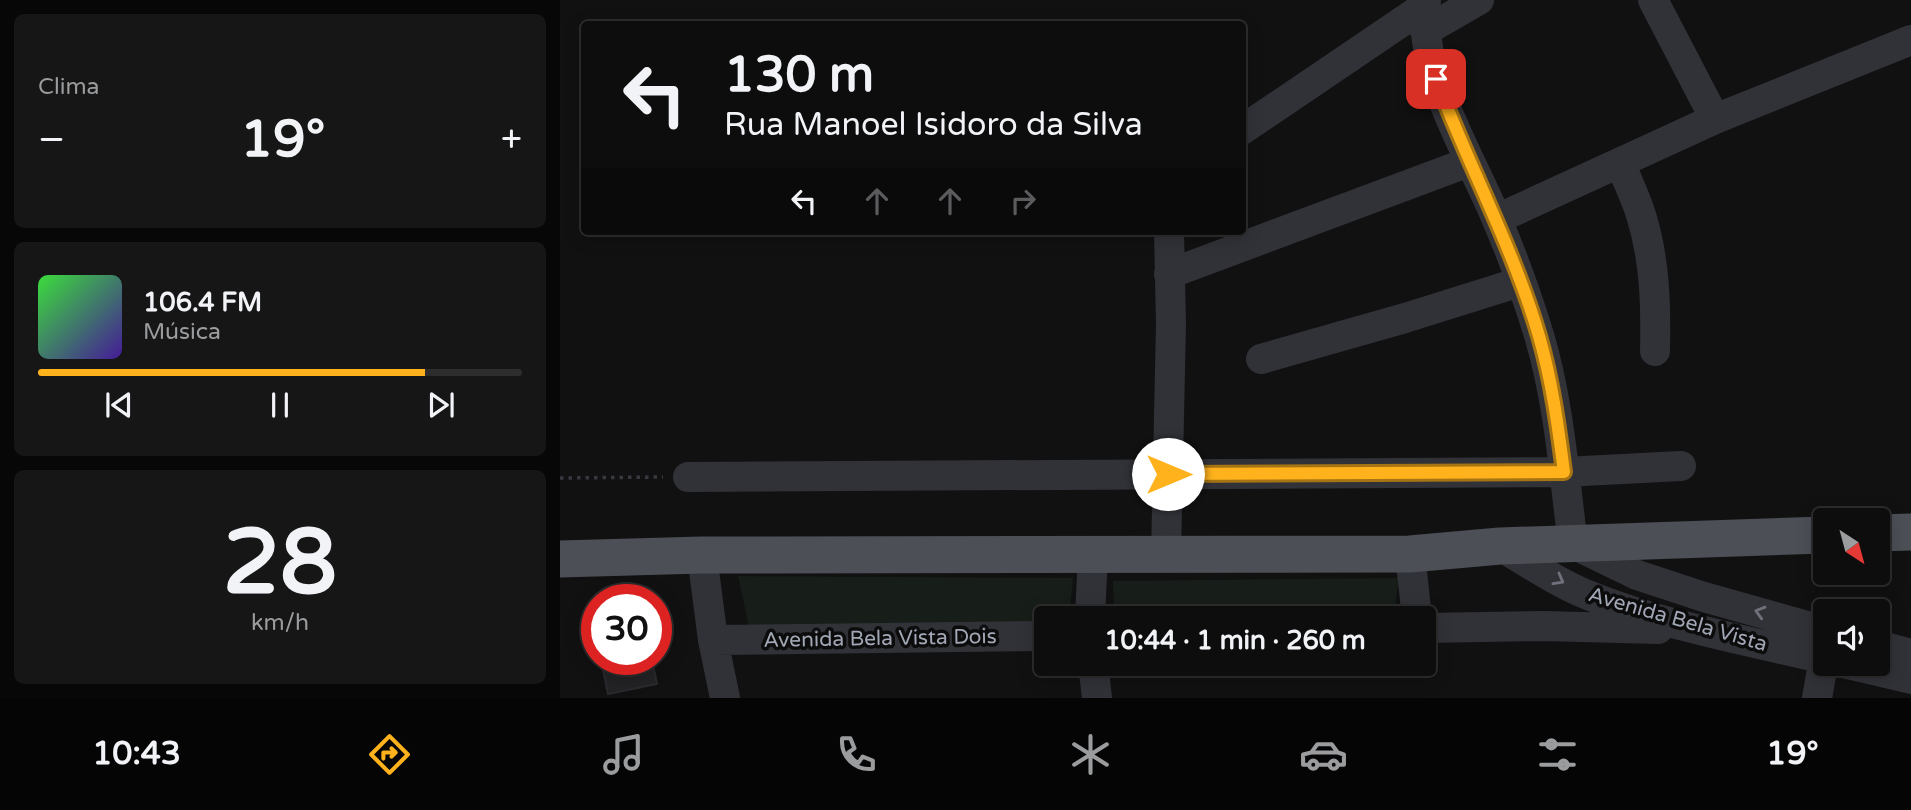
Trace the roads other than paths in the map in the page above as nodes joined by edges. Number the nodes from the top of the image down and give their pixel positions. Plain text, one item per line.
1 (1479, 0) edge
2 (1653, 0) edge
3 (1425, 12) edge
4 (1911, 40) edge
5 (1715, 119) junction
6 (1246, 128) edge
7 (1469, 162) junction
8 (1620, 164) junction
9 (1497, 219) junction
10 (1169, 235) edge
11 (1169, 274) junction
12 (1520, 282) junction
13 (1655, 351) dead end
14 (1261, 359) dead end
15 (1681, 466) dead end
16 (1564, 472) junction
17 (1168, 474) junction
18 (688, 477) road end
19 (1911, 532) edge
20 (1890, 533) edge
21 (1813, 535) edge
22 (1573, 544) junction
23 (1500, 546) junction
24 (1093, 554) junction
25 (1410, 554) junction
26 (702, 555) junction
27 (1166, 555) junction
28 (560, 559) edge
29 (1091, 606) edge
30 (1416, 606) edge
31 (1436, 628) edge
32 (1703, 630) junction
33 (1034, 636) edge
34 (713, 640) junction
35 (1813, 646) edge
36 (1890, 648) edge
37 (1813, 650) edge
38 (1911, 654) edge
39 (1890, 672) edge
40 (1094, 676) edge
41 (1823, 676) edge
42 (1911, 679) edge
43 (725, 698) edge
44 (1097, 698) edge
45 (1817, 698) edge

1 - 3 street
2 - 5 street
3 - 6 street
3 - 7 street
4 - 5 street
5 - 8 street
7 - 9 street
7 - 11 street
8 - 9 street
8 - 13 street
9 - 12 street
10 - 11 street
11 - 17 street
12 - 14 street
12 - 16 street
15 - 16 street
16 - 17 street
16 - 22 street
17 - 18 street
17 - 27 street
19 - 20 main road
21 - 22 main road
22 - 23 main road
35 -> 22 street, Avenida Bela Vista
23 - 25 main road
23 -> 32 street, Avenida Bela Vista
24 - 26 main road
24 - 27 main road
24 - 29 street
25 - 27 main road
25 - 30 street
26 - 28 main road
26 - 34 street
31 - 32 street
32 - 37 street, Avenida Bela Vista
33 - 34 street, Avenida Bela Vista Dois
34 - 43 street
36 - 38 street
39 - 42 street, Avenida Bela Vista
40 - 44 street
41 - 45 street

